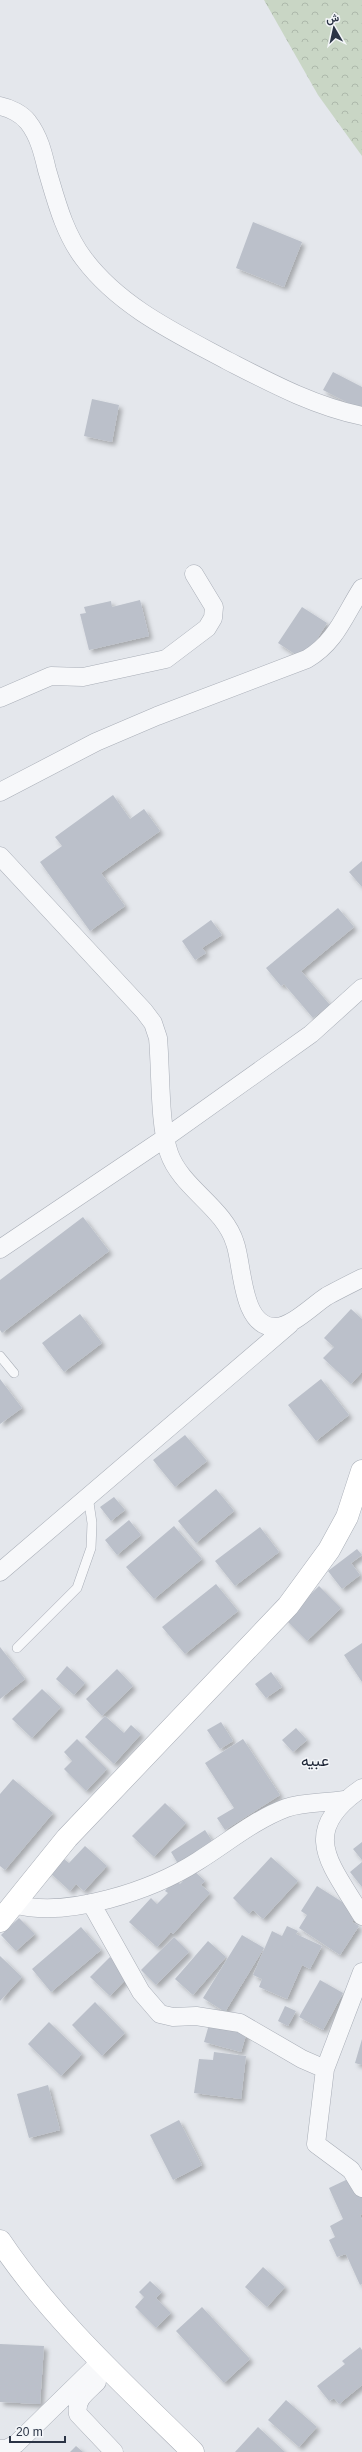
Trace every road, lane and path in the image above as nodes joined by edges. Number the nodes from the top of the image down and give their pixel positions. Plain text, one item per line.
1 (0, 106) edge
2 (362, 416) edge
3 (194, 574) dead end
4 (362, 588) edge
5 (0, 698) edge
6 (0, 792) edge
7 (0, 856) edge
8 (362, 988) edge
9 (165, 1138) junction
10 (0, 1249) edge
11 (362, 1278) edge
12 (295, 1320) junction
13 (0, 1356) edge
14 (14, 1373) dead end
15 (362, 1471) edge
16 (88, 1496) junction
17 (0, 1572) edge
18 (17, 1648) dead end
19 (362, 1788) edge
20 (343, 1800) junction
21 (92, 1903) junction
22 (14, 1904) junction
23 (362, 1916) edge
24 (0, 1921) edge
25 (362, 1972) edge
26 (325, 2069) junction
27 (362, 2188) edge
28 (0, 2241) edge
29 (105, 2366) junction
30 (0, 2449) edge
31 (114, 2452) edge
32 (193, 2452) edge

1 - 2 street
3 - 5 street
4 - 6 street
7 - 9 street
8 - 9 street
9 - 10 street
9 - 12 street
11 - 12 street
12 - 16 street
13 - 14 lane
15 - 22 main road
16 - 17 street
16 - 18 lane
19 - 20 street
20 - 21 street
20 - 23 street
21 - 22 street
21 - 26 street
22 - 24 main road
25 - 26 street
26 - 27 street
28 - 29 main road
29 - 30 street
29 - 31 street
29 - 32 main road

